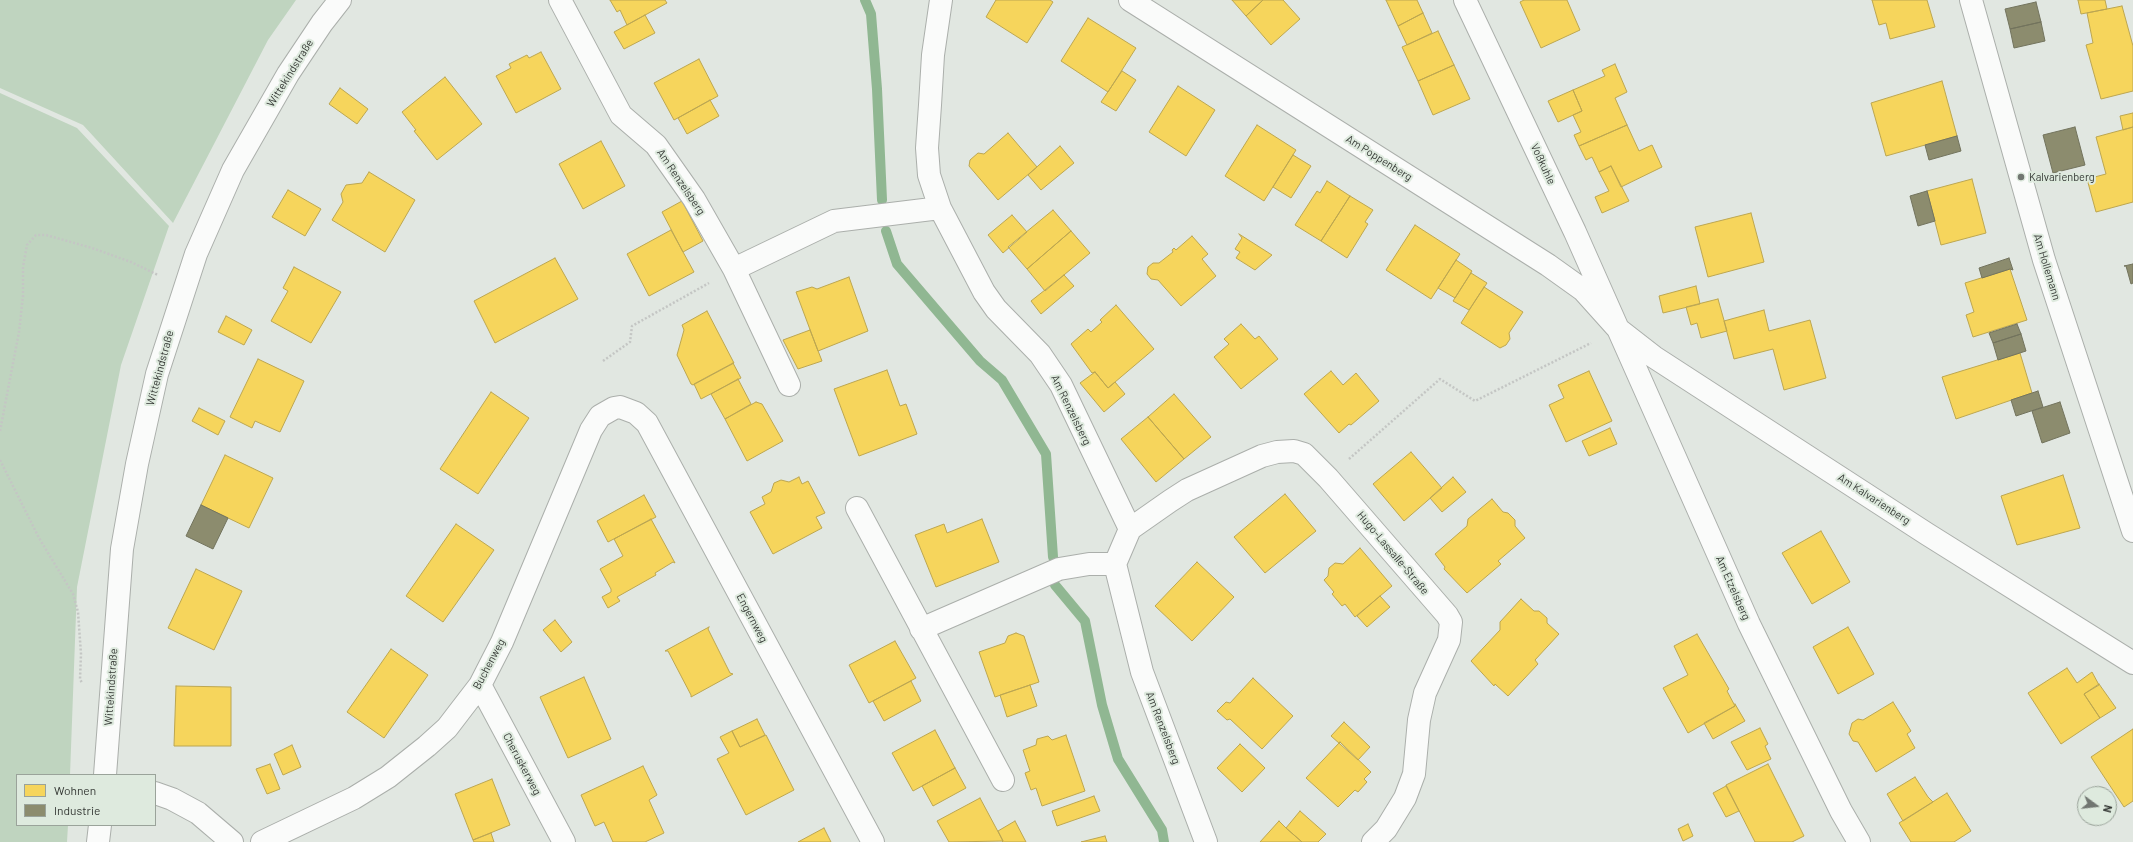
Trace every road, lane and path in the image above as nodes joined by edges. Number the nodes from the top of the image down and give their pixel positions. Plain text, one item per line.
1 (340, 0) edge
2 (560, 0) edge
3 (940, 0) edge
4 (1130, 0) edge
5 (1465, 0) edge
6 (1971, 0) edge
7 (940, 208) junction
8 (734, 270) junction
9 (184, 287) junction
10 (1618, 329) junction
11 (603, 361) dead end
12 (790, 385) dead end
13 (620, 408) joint
14 (0, 431) edge
15 (0, 460) edge
16 (1328, 478) junction
17 (857, 508) dead end
18 (1130, 529) junction
19 (2133, 531) edge
20 (1115, 564) junction
21 (921, 629) junction
22 (2133, 663) edge
23 (480, 685) junction
24 (109, 710) junction
25 (105, 774) edge
26 (1003, 780) dead end
27 (156, 793) edge
28 (100, 826) edge
29 (98, 842) edge
30 (232, 842) edge
31 (262, 842) edge
32 (564, 842) edge
33 (873, 842) edge
34 (1206, 842) edge
35 (1373, 842) edge
36 (1859, 842) edge

1 - 9 street, Wittekindstraße
2 - 8 street, Am Renzelsberg
3 - 7 street, Am Renzelsberg
4 - 10 street, Am Poppenberg
5 - 10 street, Voßkuhle
6 - 19 street, Am Hollemann
7 - 8 street
7 - 18 street, Am Renzelsberg
8 - 11 path
8 - 12 street, Am Renzelsberg
9 - 14 path
9 - 24 street, Wittekindstraße
10 - 16 path
10 - 22 street, Am Kalvarienberg
10 - 36 street, Am Etzelsberg
13 - 23 street, Buchenweg
13 - 33 street, Engernweg
15 - 24 path
16 - 18 street, Hugo-Lassalle-Straße
16 - 35 street, Hugo-Lassalle-Straße
17 - 21 street
18 - 20 street
20 - 21 street
20 - 34 street, Am Renzelsberg
21 - 26 street
23 - 31 street, Buchenweg
23 - 32 street, Cheruskerweg
24 - 25 street, Wittekindstraße
27 - 30 street
28 - 29 street

